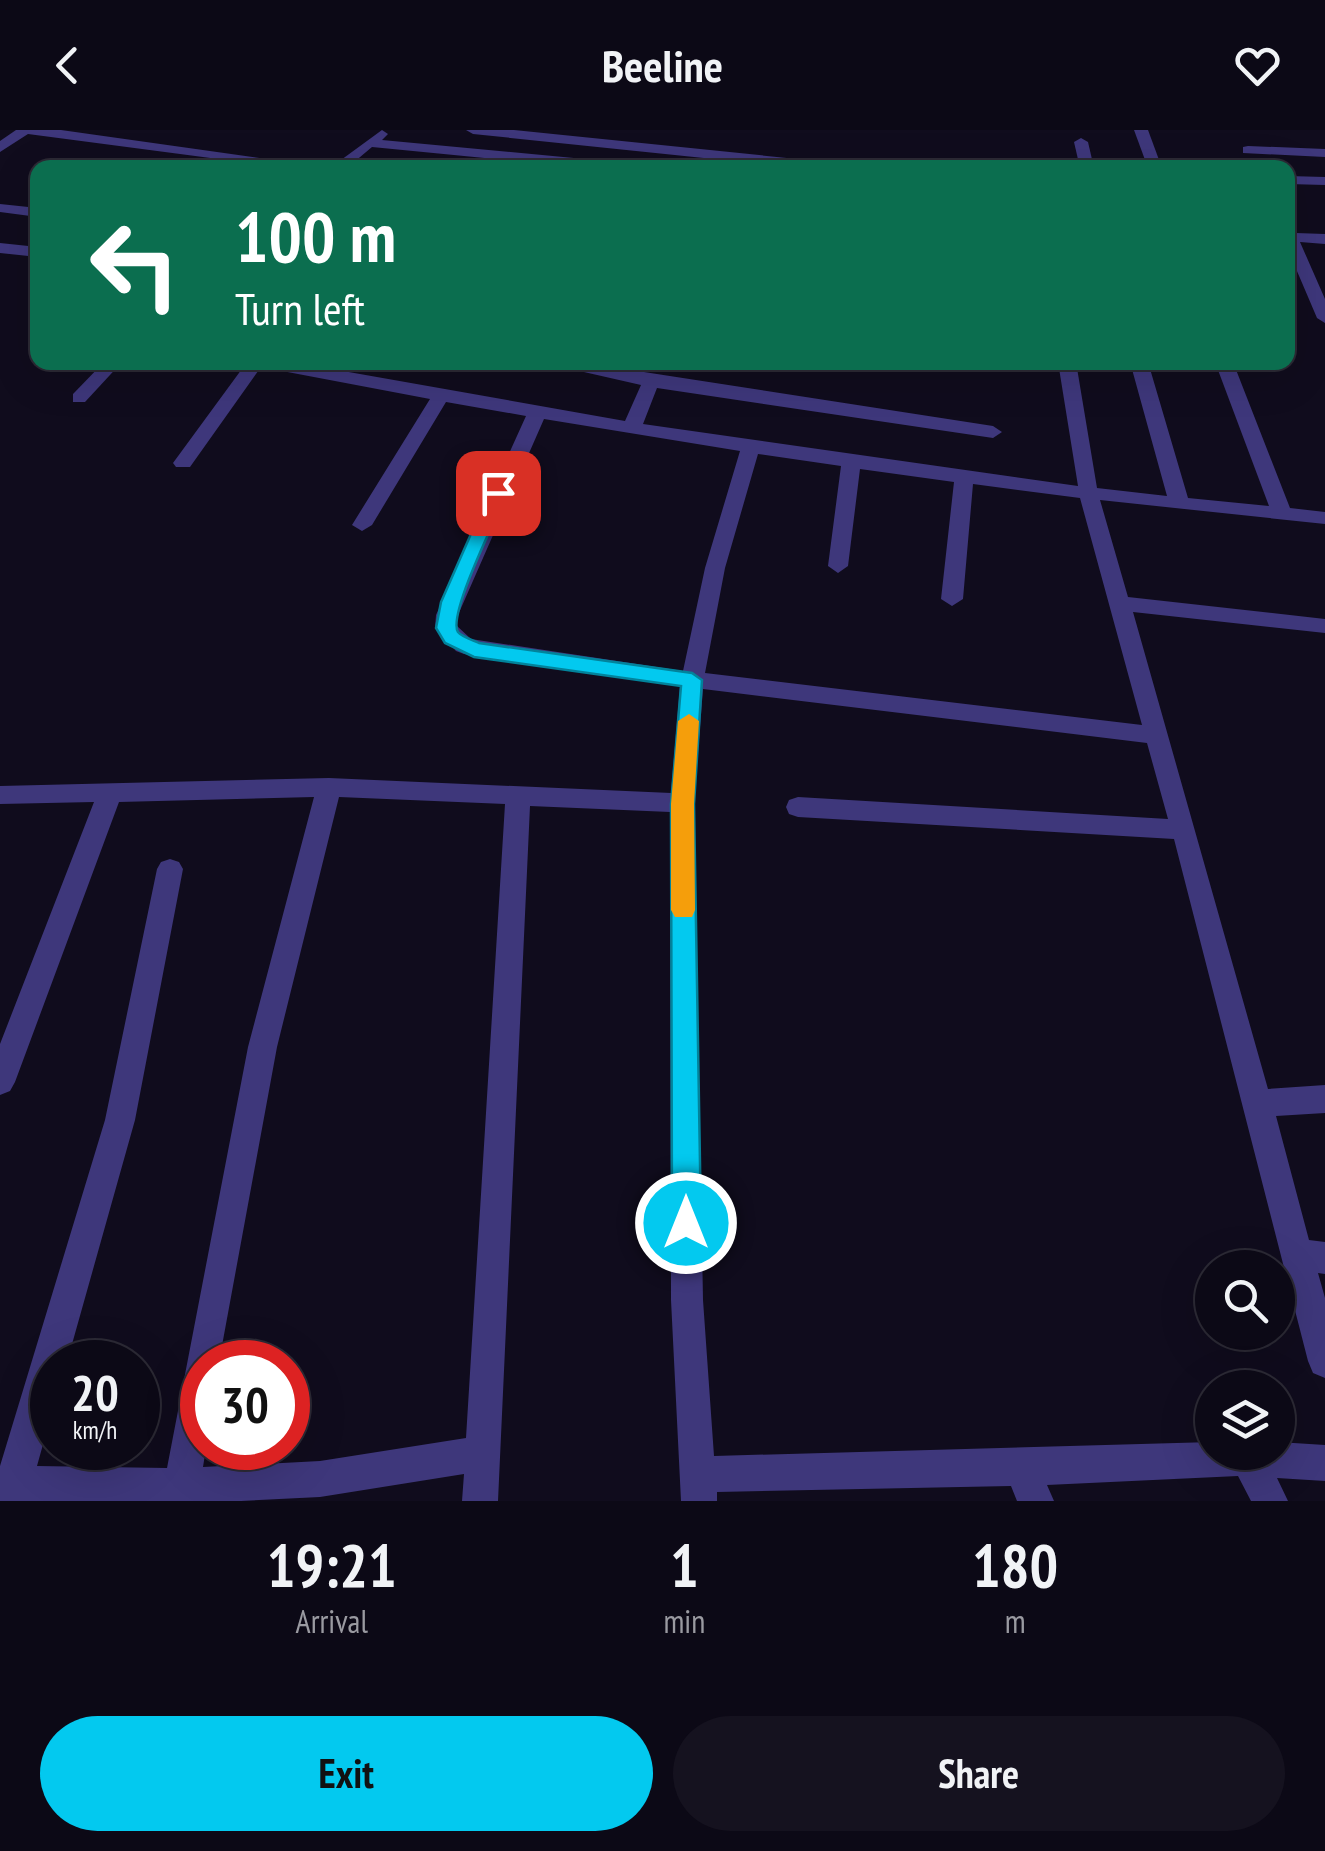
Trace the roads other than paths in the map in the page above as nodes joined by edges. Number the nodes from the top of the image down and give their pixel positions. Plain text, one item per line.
1 (27, 130) edge
2 (387, 130) edge
3 (473, 130) edge
4 (1141, 130) edge
5 (1240, 130) edge
6 (1081, 142) dead end
7 (370, 143) junction
8 (0, 148) edge
9 (1248, 150) junction
10 (1325, 153) edge
11 (261, 160) edge
12 (348, 160) edge
13 (552, 160) edge
14 (724, 160) edge
15 (1085, 160) edge
16 (1152, 160) edge
17 (1253, 160) edge
18 (1295, 180) edge
19 (1325, 181) edge
20 (0, 208) edge
21 (30, 212) edge
22 (1295, 236) edge
23 (1325, 239) edge
24 (0, 248) edge
25 (1295, 250) edge
26 (30, 251) edge
27 (1323, 310) edge
28 (106, 370) edge
29 (252, 370) edge
30 (300, 370) edge
31 (604, 370) edge
32 (1067, 370) edge
33 (1141, 370) edge
34 (1227, 370) edge
35 (651, 381) junction
36 (440, 397) junction
37 (79, 398) dead end
38 (536, 415) junction
39 (630, 430) junction
40 (993, 432) dead end
41 (750, 449) junction
42 (851, 460) junction
43 (182, 463) dead end
44 (964, 477) junction
45 (1090, 496) junction
46 (1180, 505) junction
47 (1282, 514) junction
48 (1325, 518) edge
49 (362, 525) dead end
50 (838, 566) dead end
51 (952, 599) dead end
52 (1120, 603) junction
53 (1325, 626) edge
54 (692, 680) junction
55 (1157, 734) junction
56 (329, 788) junction
57 (109, 794) junction
58 (0, 796) edge
59 (518, 796) junction
60 (682, 804) junction
61 (798, 807) dead end
62 (1184, 830) junction
63 (170, 869) dead end
64 (0, 1082) edge
65 (1325, 1099) edge
66 (1258, 1103) junction
67 (1311, 1256) edge
68 (1325, 1361) edge
69 (481, 1453) junction
70 (1295, 1461) edge
71 (1325, 1463) edge
72 (1195, 1465) edge
73 (1254, 1470) edge
74 (7, 1484) edge
75 (1028, 1485) edge
76 (182, 1486) junction
77 (699, 1487) edge
78 (480, 1501) edge
79 (1270, 1501) edge

1 - 8 street
1 - 11 street
2 - 7 street
3 - 14 street
4 - 16 street
5 - 9 street
6 - 15 street
7 - 12 street
7 - 13 street
9 - 10 street
9 - 17 street
18 - 19 street
20 - 21 street
22 - 23 street
24 - 26 street
25 - 27 street
28 - 37 street
29 - 43 street
30 - 36 street
31 - 35 street
32 - 45 street
33 - 46 street
34 - 47 street
35 - 39 street
35 - 40 street
36 - 38 street
36 - 49 street
38 - 39 street
38 - 54 street
39 - 41 street
41 - 42 street
41 - 54 street
42 - 44 street
42 - 50 street
44 - 45 street
44 - 51 street
45 - 46 street
45 - 52 street
46 - 47 street
47 - 48 street
52 - 53 street
52 - 55 street
54 - 55 street
54 - 60 street
55 - 62 street
56 - 57 street
56 - 59 street
56 - 76 street
57 - 58 street
57 - 64 street
59 - 60 street
59 - 69 street
60 - 77 street
61 - 62 street
62 - 66 street
63 - 74 street
65 - 66 street
66 - 67 street
67 - 68 street
69 - 76 street
69 - 78 street
70 - 71 street
72 - 75 street
73 - 79 street
74 - 76 street
75 - 77 street

